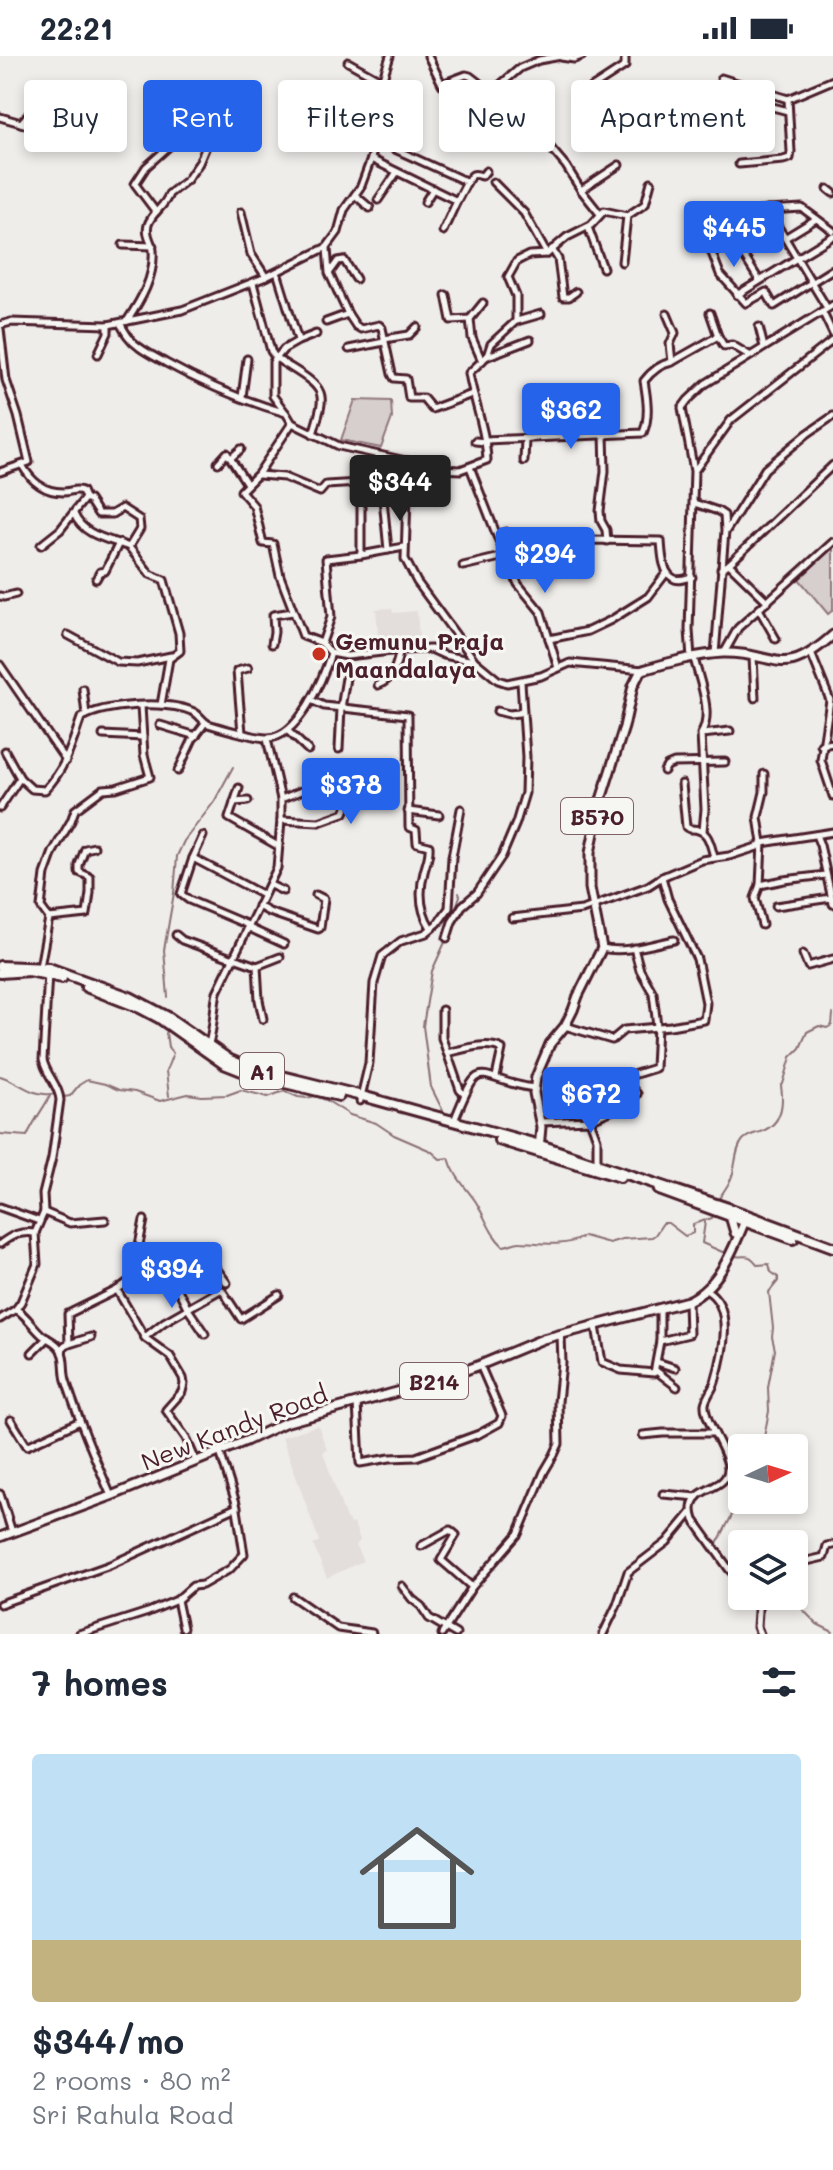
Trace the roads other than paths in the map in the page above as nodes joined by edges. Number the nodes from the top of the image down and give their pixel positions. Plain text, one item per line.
1 (390, 56) edge
2 (428, 56) edge
3 (561, 56) edge
4 (582, 56) edge
5 (625, 56) edge
6 (348, 62) dead end
7 (721, 78) dead end
8 (380, 80) edge
9 (382, 80) edge
10 (440, 80) edge
11 (453, 80) edge
12 (474, 80) edge
13 (506, 80) edge
14 (603, 80) edge
15 (728, 80) edge
16 (833, 80) edge
17 (775, 95) edge
18 (788, 99) junction
19 (775, 108) edge
20 (788, 111) junction
21 (0, 117) edge
22 (24, 120) edge
23 (21, 123) junction
24 (24, 124) edge
25 (163, 152) edge
26 (204, 152) edge
27 (372, 152) edge
28 (401, 152) edge
29 (554, 152) edge
30 (371, 159) junction
31 (739, 164) dead end
32 (619, 165) dead end
33 (486, 171) dead end
34 (397, 172) junction
35 (467, 182) junction
36 (493, 182) dead end
37 (651, 182) dead end
38 (433, 189) junction
39 (581, 190) junction
40 (355, 195) junction
41 (378, 200) dead end
42 (457, 201) junction
43 (425, 202) dead end
44 (370, 208) dead end
45 (768, 210) junction
46 (156, 212) junction
47 (241, 212) dead end
48 (600, 214) junction
49 (627, 216) junction
50 (816, 219) junction
51 (588, 227) junction
52 (443, 231) dead end
53 (833, 234) edge
54 (785, 237) junction
55 (735, 242) junction
56 (123, 245) dead end
57 (709, 245) junction
58 (153, 246) junction
59 (327, 247) junction
60 (550, 252) junction
61 (797, 259) junction
62 (622, 262) dead end
63 (603, 268) dead end
64 (833, 269) edge
65 (277, 272) junction
66 (329, 273) junction
67 (266, 277) junction
68 (356, 279) dead end
69 (759, 280) junction
70 (253, 283) junction
71 (813, 283) junction
72 (576, 292) dead end
73 (446, 295) dead end
74 (737, 295) junction
75 (483, 303) dead end
76 (827, 308) edge
77 (710, 313) dead end
78 (348, 314) junction
79 (541, 314) dead end
80 (667, 314) dead end
81 (470, 319) junction
82 (516, 321) junction
83 (123, 322) junction
84 (326, 322) dead end
85 (108, 325) junction
86 (0, 327) edge
87 (417, 327) dead end
88 (759, 327) dead end
89 (316, 334) dead end
90 (718, 336) junction
91 (833, 337) edge
92 (384, 340) junction
93 (530, 340) dead end
94 (298, 341) junction
95 (764, 347) junction
96 (349, 349) dead end
97 (98, 354) dead end
98 (749, 355) junction
99 (484, 358) junction
100 (247, 359) dead end
101 (276, 359) junction
102 (672, 362) junction
103 (472, 394) junction
104 (242, 397) junction
105 (286, 413) junction
106 (833, 416) edge
107 (292, 423) junction
108 (313, 434) junction
109 (604, 434) junction
110 (525, 439) junction
111 (475, 441) dead end
112 (486, 441) junction
113 (241, 449) dead end
114 (231, 458) junction
115 (408, 461) junction
116 (524, 461) dead end
117 (218, 463) dead end
118 (22, 465) junction
119 (833, 465) edge
120 (470, 467) junction
121 (694, 471) junction
122 (0, 472) edge
123 (258, 474) junction
124 (247, 484) junction
125 (85, 498) junction
126 (383, 499) dead end
127 (694, 503) junction
128 (74, 514) junction
129 (725, 531) junction
130 (497, 536) junction
131 (607, 541) junction
132 (833, 542) edge
133 (119, 543) junction
134 (41, 545) dead end
135 (129, 547) junction
136 (404, 547) junction
137 (388, 550) junction
138 (361, 555) junction
139 (505, 556) junction
140 (729, 564) junction
141 (463, 566) dead end
142 (721, 569) junction
143 (667, 572) junction
144 (692, 577) junction
145 (96, 579) dead end
146 (16, 594) dead end
147 (0, 596) edge
148 (768, 602) junction
149 (759, 609) junction
150 (293, 612) junction
151 (68, 635) dead end
152 (833, 635) edge
153 (549, 639) junction
154 (776, 639) dead end
155 (322, 643) junction
156 (272, 644) dead end
157 (400, 650) junction
158 (331, 653) junction
159 (724, 653) junction
160 (811, 653) junction
161 (715, 654) junction
162 (172, 656) junction
163 (753, 657) junction
164 (692, 658) junction
165 (475, 661) junction
166 (0, 665) edge
167 (248, 668) dead end
168 (558, 668) junction
169 (643, 670) junction
170 (346, 678) dead end
171 (521, 682) junction
172 (378, 685) dead end
173 (83, 689) dead end
174 (755, 698) dead end
175 (311, 700) junction
176 (161, 705) junction
177 (141, 706) junction
178 (341, 708) junction
179 (523, 709) junction
180 (497, 711) dead end
181 (86, 715) junction
182 (205, 723) junction
183 (160, 725) dead end
184 (288, 731) junction
185 (730, 731) dead end
186 (242, 733) junction
187 (701, 734) junction
188 (103, 735) dead end
189 (196, 736) junction
190 (143, 737) junction
191 (267, 739) junction
192 (833, 743) edge
193 (821, 745) junction
194 (339, 749) dead end
195 (308, 750) dead end
196 (5, 751) dead end
197 (66, 761) junction
198 (703, 762) junction
199 (725, 762) dead end
200 (178, 771) dead end
201 (664, 771) dead end
202 (363, 773) dead end
203 (764, 774) dead end
204 (20, 778) junction
205 (682, 784) dead end
206 (239, 788) dead end
207 (301, 791) dead end
208 (833, 796) edge
209 (281, 799) junction
210 (248, 801) dead end
211 (234, 802) junction
212 (0, 808) edge
213 (461, 809) dead end
214 (408, 811) junction
215 (439, 815) dead end
216 (281, 820) junction
217 (703, 831) junction
218 (833, 832) edge
219 (816, 835) junction
220 (203, 836) dead end
221 (762, 843) junction
222 (94, 847) dead end
223 (279, 847) junction
224 (714, 857) junction
225 (193, 858) junction
226 (826, 875) junction
227 (662, 877) junction
228 (831, 884) edge
229 (270, 885) junction
230 (760, 885) junction
231 (283, 891) dead end
232 (263, 895) junction
233 (316, 895) dead end
234 (832, 901) edge
235 (258, 906) junction
236 (594, 906) junction
237 (776, 906) dead end
238 (49, 918) junction
239 (512, 918) dead end
240 (762, 925) dead end
241 (248, 926) junction
242 (432, 928) junction
243 (176, 935) dead end
244 (447, 938) dead end
245 (674, 940) dead end
246 (284, 944) dead end
247 (602, 948) junction
248 (634, 948) junction
249 (803, 954) dead end
250 (280, 957) dead end
251 (234, 958) junction
252 (833, 959) edge
253 (0, 966) edge
254 (257, 966) junction
255 (46, 970) junction
256 (0, 973) edge
257 (442, 1010) dead end
258 (263, 1019) dead end
259 (565, 1026) junction
260 (657, 1026) junction
261 (206, 1048) junction
262 (447, 1053) junction
263 (496, 1077) junction
264 (534, 1088) junction
265 (464, 1094) junction
266 (361, 1098) junction
267 (590, 1120) junction
268 (454, 1122) junction
269 (541, 1122) junction
270 (539, 1148) junction
271 (597, 1164) junction
272 (699, 1201) junction
273 (0, 1207) edge
274 (44, 1212) junction
275 (727, 1212) junction
276 (744, 1218) junction
277 (105, 1220) dead end
278 (144, 1220) dead end
279 (39, 1221) junction
280 (762, 1228) junction
281 (35, 1233) junction
282 (738, 1233) junction
283 (0, 1244) edge
284 (833, 1250) edge
285 (167, 1268) junction
286 (143, 1271) junction
287 (227, 1283) dead end
288 (117, 1290) junction
289 (706, 1290) junction
290 (279, 1295) dead end
291 (688, 1301) junction
292 (660, 1308) junction
293 (16, 1309) junction
294 (188, 1309) junction
295 (0, 1319) edge
296 (596, 1326) junction
297 (205, 1334) dead end
298 (561, 1335) junction
299 (91, 1337) dead end
300 (47, 1338) junction
301 (145, 1338) junction
302 (660, 1341) junction
303 (69, 1344) junction
304 (32, 1353) dead end
305 (62, 1353) junction
306 (657, 1362) junction
307 (480, 1365) junction
308 (675, 1368) dead end
309 (655, 1370) junction
310 (678, 1375) dead end
311 (668, 1378) junction
312 (677, 1387) dead end
313 (357, 1403) junction
314 (11, 1420) dead end
315 (80, 1421) junction
316 (714, 1433) junction
317 (643, 1435) dead end
318 (220, 1451) junction
319 (196, 1461) junction
320 (0, 1494) edge
321 (663, 1494) dead end
322 (111, 1496) junction
323 (697, 1497) junction
324 (237, 1507) junction
325 (691, 1513) junction
326 (12, 1533) junction
327 (0, 1537) edge
328 (833, 1545) edge
329 (421, 1546) dead end
330 (808, 1561) edge
331 (728, 1568) edge
332 (402, 1586) dead end
333 (472, 1587) junction
334 (293, 1597) dead end
335 (177, 1600) junction
336 (0, 1604) edge
337 (758, 1610) edge
338 (446, 1627) junction
339 (183, 1628) dead end
340 (79, 1634) edge
341 (373, 1634) edge
342 (442, 1634) edge
343 (456, 1634) edge
344 (603, 1634) edge
345 (760, 1634) edge

1 - 9 street
2 - 10 street
3 - 4 street
3 - 13 street
5 - 14 street
6 - 8 street
7 - 15 street
11 - 12 street
16 - 18 street
17 - 18 street
18 - 20 street
19 - 20 street
20 - 31 street
21 - 23 street
22 - 23 street
23 - 24 street
25 - 46 street
26 - 46 street
27 - 30 street
28 - 35 street
29 - 39 street
30 - 34 street
30 - 40 street
32 - 39 street
33 - 35 street
34 - 38 street
34 - 41 street
35 - 42 street
36 - 60 street
37 - 49 street
38 - 42 street
38 - 43 street
39 - 48 street
40 - 44 street
40 - 59 street
42 - 52 street
45 - 50 street
45 - 54 street
45 - 57 street
46 - 58 street
47 - 67 street
48 - 49 street
48 - 51 street
49 - 62 street
50 - 53 street
50 - 54 street
51 - 60 street
51 - 63 street
53 - 61 street
54 - 55 street
54 - 61 street
55 - 57 street
55 - 69 street
56 - 58 street
57 - 74 street
58 - 83 street
59 - 65 street
59 - 66 street
60 - 72 street
60 - 82 street
61 - 69 street
61 - 71 street
64 - 71 street
65 - 67 street
65 - 94 street
66 - 68 street
66 - 78 street
67 - 70 street
69 - 74 street
70 - 83 street
70 - 101 street
71 - 74 street
71 - 76 street
73 - 81 street
75 - 81 street
76 - 91 street
76 - 95 street
77 - 90 street
78 - 84 street
78 - 92 street
79 - 82 street
80 - 102 street
81 - 99 street
82 - 99 street
83 - 85 street
83 - 104 street
85 - 86 street
85 - 97 street
86 - 118 street
87 - 92 street
88 - 95 street
89 - 94 street
90 - 98 street
90 - 102 street
91 - 121 street
92 - 96 street
92 - 103 street
93 - 99 street
94 - 101 street
95 - 98 street
98 - 121 street
99 - 103 street
100 - 104 street
101 - 105 street
101 - 108 street
102 - 109 street
103 - 112 street
104 - 105 street
105 - 107 street
106 - 129 street
107 - 108 street
107 - 123 street
108 - 115 street
109 - 110 street
109 - 131 street
110 - 112 street
110 - 116 street
111 - 112 street
112 - 120 street
113 - 114 street
114 - 117 street
114 - 124 street
115 - 120 street
115 - 136 street
118 - 122 street
118 - 125 street
119 - 140 street
120 - 130 street
121 - 127 street
123 - 124 street
123 - 138 street
124 - 150 street
125 - 128 street
125 - 135 street
126 - 137 street
127 - 129 street
127 - 144 street
128 - 133 street
128 - 134 street
129 - 142 street
130 - 131 street
130 - 139 street
131 - 143 street
132 - 148 street
133 - 135 street
133 - 145 street
135 - 162 street
136 - 137 street
136 - 165 street
137 - 138 street
138 - 155 street
139 - 141 street
139 - 153 street
140 - 142 street
140 - 148 street
142 - 161 street
143 - 144 street
143 - 153 street
144 - 164 street
146 - 147 street
148 - 149 street
149 - 154 street
149 - 159 street
150 - 155 street
150 - 156 street
151 - 162 street
152 - 160 main road
153 - 168 street
155 - 158 street
157 - 158 street
157 - 165 street
157 - 172 street
158 - 175 street
159 - 161 main road
159 - 163 main road
160 - 163 main road
160 - 193 street
161 - 164 main road
162 - 176 street
163 - 174 street
164 - 169 main road
164 - 187 street
165 - 171 street
166 - 197 street
167 - 186 street
168 - 169 street
168 - 171 street
169 - 236 main road, B570
170 - 178 street
171 - 179 street
173 - 181 street
175 - 178 street
175 - 184 street
176 - 177 street
176 - 182 street
177 - 181 street
177 - 190 street
178 - 194 street
178 - 214 street
179 - 180 street
179 - 244 street
181 - 197 street
182 - 186 street
182 - 189 street
183 - 189 street
184 - 191 street
184 - 195 street
185 - 187 street
186 - 191 street
187 - 198 street
188 - 190 street
189 - 200 street
190 - 238 street
191 - 209 street
192 - 193 street
193 - 208 street
196 - 204 street
197 - 204 street
198 - 199 street
198 - 201 street
198 - 217 street
202 - 216 street
203 - 221 street
204 - 212 street
205 - 217 street
206 - 211 street
207 - 209 street
209 - 216 street
210 - 211 street
211 - 223 street
213 - 242 street
214 - 215 street
214 - 242 street
216 - 223 street
217 - 224 street
218 - 219 street
219 - 221 street
219 - 226 street
220 - 225 street
221 - 224 street
221 - 230 street
222 - 238 street
223 - 229 street
224 - 227 street
225 - 232 street
225 - 241 street
226 - 228 street
226 - 230 street
227 - 236 street
227 - 260 street
228 - 234 street
229 - 231 street
229 - 232 street
230 - 240 street
232 - 235 street
233 - 235 street
234 - 237 street
235 - 241 street
236 - 239 street
236 - 247 main road, B570
238 - 255 street
241 - 246 street
241 - 251 street
242 - 266 street
243 - 251 street
245 - 248 street
247 - 248 street
247 - 259 main road
248 - 260 street
249 - 252 street
250 - 254 street
251 - 254 street
251 - 261 street
253 - 255 highway, A1
254 - 258 street
255 - 256 highway, A1
255 - 261 highway, A1
255 - 274 street
257 - 262 street
259 - 260 street
259 - 264 main road
260 - 267 street
261 - 266 highway, A1
262 - 263 street
262 - 265 street
263 - 264 street
263 - 265 street
264 - 269 main road
265 - 268 street
266 - 268 highway, A1
266 - 270 highway, A1
267 - 269 street
267 - 271 street
268 - 270 highway, A1
269 - 270 main road
270 - 271 highway, A1
270 - 272 highway, A1
271 - 272 highway, A1
272 - 275 highway, A1
273 - 279 street
274 - 277 street
274 - 279 street
275 - 276 highway, A1
275 - 282 main road
276 - 280 highway, A1
276 - 282 main road, New Kandy Road / B214
276 - 284 highway, A1
278 - 286 street
279 - 281 street
280 - 282 main road
280 - 284 highway, A1
281 - 283 street
281 - 293 street
282 - 289 main road, New Kandy Road / B214
285 - 286 street
285 - 287 street
285 - 294 street
286 - 288 street
288 - 301 street
288 - 303 street
289 - 291 main road, New Kandy Road / B214
289 - 316 street
290 - 294 street
291 - 292 main road, New Kandy Road / B214
291 - 302 street
292 - 296 main road, New Kandy Road / B214
292 - 302 street
293 - 295 street
293 - 300 street
294 - 297 street
294 - 301 street
296 - 298 main road, New Kandy Road / B214
296 - 309 street
298 - 307 main road, New Kandy Road / B214
298 - 333 street
299 - 303 street
300 - 304 street
300 - 305 street
301 - 319 street
302 - 306 street
303 - 305 street
305 - 315 street
306 - 308 street
306 - 309 street
307 - 313 main road, New Kandy Road / B214
307 - 313 street
309 - 311 street
310 - 311 street
311 - 312 street
313 - 318 main road, New Kandy Road / B214
314 - 315 street
315 - 322 street
316 - 317 street
316 - 323 street
318 - 319 main road, New Kandy Road / B214
318 - 324 street
319 - 322 main road, New Kandy Road / B214
320 - 326 street
321 - 323 street
322 - 326 main road, New Kandy Road / B214
323 - 325 street
324 - 335 street
324 - 336 street
325 - 331 street
325 - 344 street
326 - 327 main road, New Kandy Road / B214
328 - 330 street
329 - 333 street
332 - 338 street
333 - 338 street
334 - 341 street
335 - 339 street
335 - 340 street
337 - 345 street
338 - 342 street
338 - 343 street

